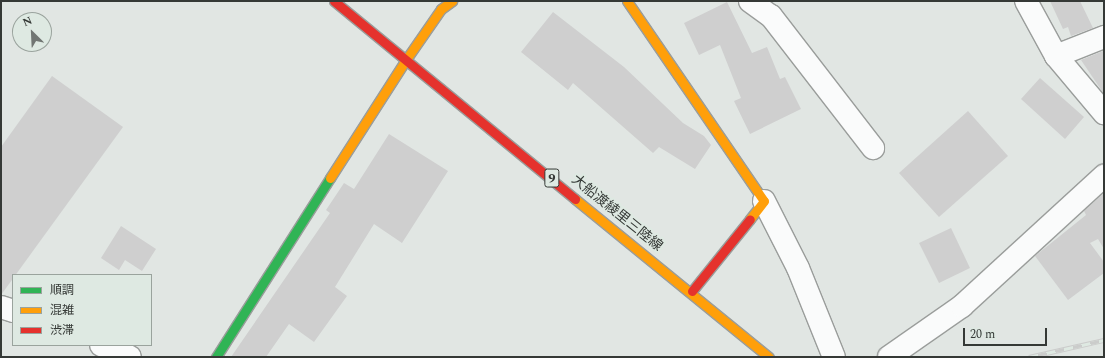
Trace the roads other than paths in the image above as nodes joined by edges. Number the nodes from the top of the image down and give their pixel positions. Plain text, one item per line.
1 (334, 1) edge
2 (452, 1) edge
3 (750, 1) edge
4 (1026, 1) edge
5 (632, 2) edge
6 (1104, 37) edge
7 (1056, 56) junction
8 (405, 61) junction
9 (1104, 113) edge
10 (873, 148) dead end
11 (1104, 176) edge
12 (764, 201) junction
13 (692, 291) junction
14 (1, 307) edge
15 (12, 310) edge
16 (103, 346) edge
17 (130, 357) edge
18 (216, 357) edge
19 (769, 357) edge
20 (834, 357) edge
21 (889, 357) edge

1 - 8 street, 大船渡綾里三陸線 / 9
2 - 8 street
3 - 10 street
4 - 7 street
5 - 12 street
6 - 7 street
7 - 9 street
8 - 13 street, 大船渡綾里三陸線 / 9
8 - 18 street
11 - 21 street
12 - 13 street
12 - 20 street
13 - 19 street, 大船渡綾里三陸線 / 9
14 - 15 street
16 - 17 street

